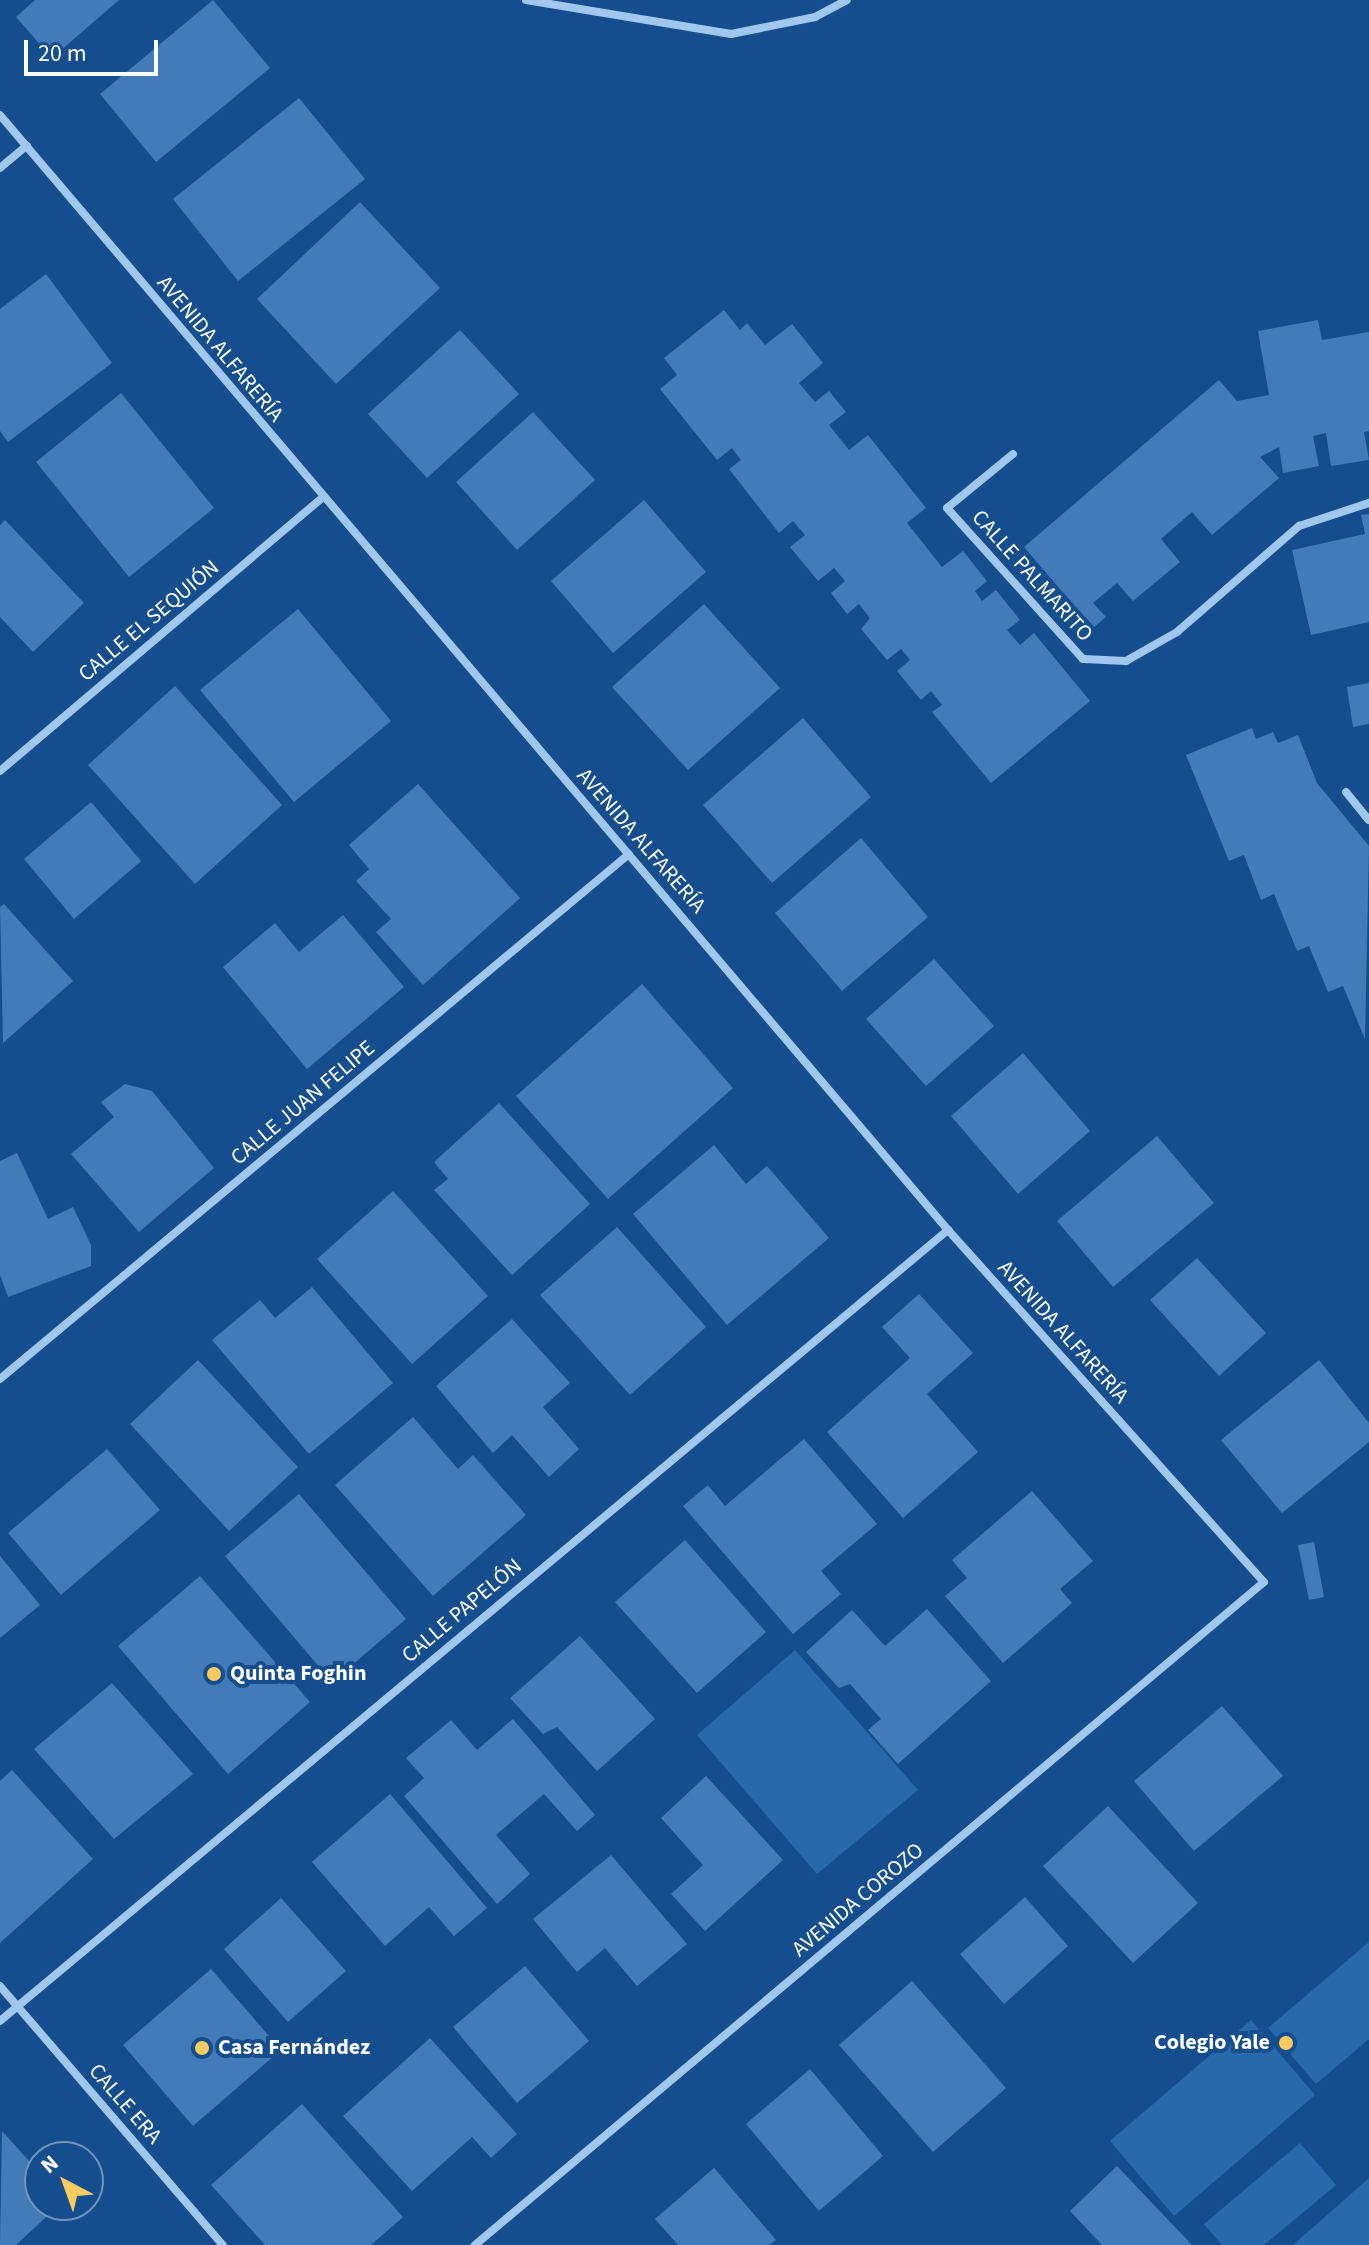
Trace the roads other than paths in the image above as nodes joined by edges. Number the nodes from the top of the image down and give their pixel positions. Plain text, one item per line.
1 (526, 0) edge
2 (847, 0) edge
3 (0, 115) edge
4 (27, 145) junction
5 (0, 168) edge
6 (1013, 454) dead end
7 (321, 499) junction
8 (1369, 503) edge
9 (0, 771) edge
10 (1346, 792) dead end
11 (1369, 820) edge
12 (629, 854) junction
13 (948, 1230) junction
14 (0, 1379) edge
15 (1264, 1582) joint
16 (0, 1986) edge
17 (17, 2006) junction
18 (0, 2021) edge
19 (223, 2245) edge
20 (475, 2245) edge

1 - 2 street
3 - 4 street, AVENIDA ALFARERÍA
4 - 5 street
4 - 7 street, AVENIDA ALFARERÍA
6 - 8 street, CALLE PALMARITO
7 - 9 street, CALLE EL SEQUIÓN
7 - 12 street, AVENIDA ALFARERÍA
10 - 11 street
12 - 13 street, AVENIDA ALFARERÍA
12 - 14 street, CALLE JUAN FELIPE
13 - 15 street, AVENIDA ALFARERÍA
13 - 17 street, CALLE PAPELÓN
15 - 20 street, AVENIDA COROZO
16 - 17 street, CALLE ERA
17 - 18 street, CALLE PAPELÓN
17 - 19 street, CALLE ERA

